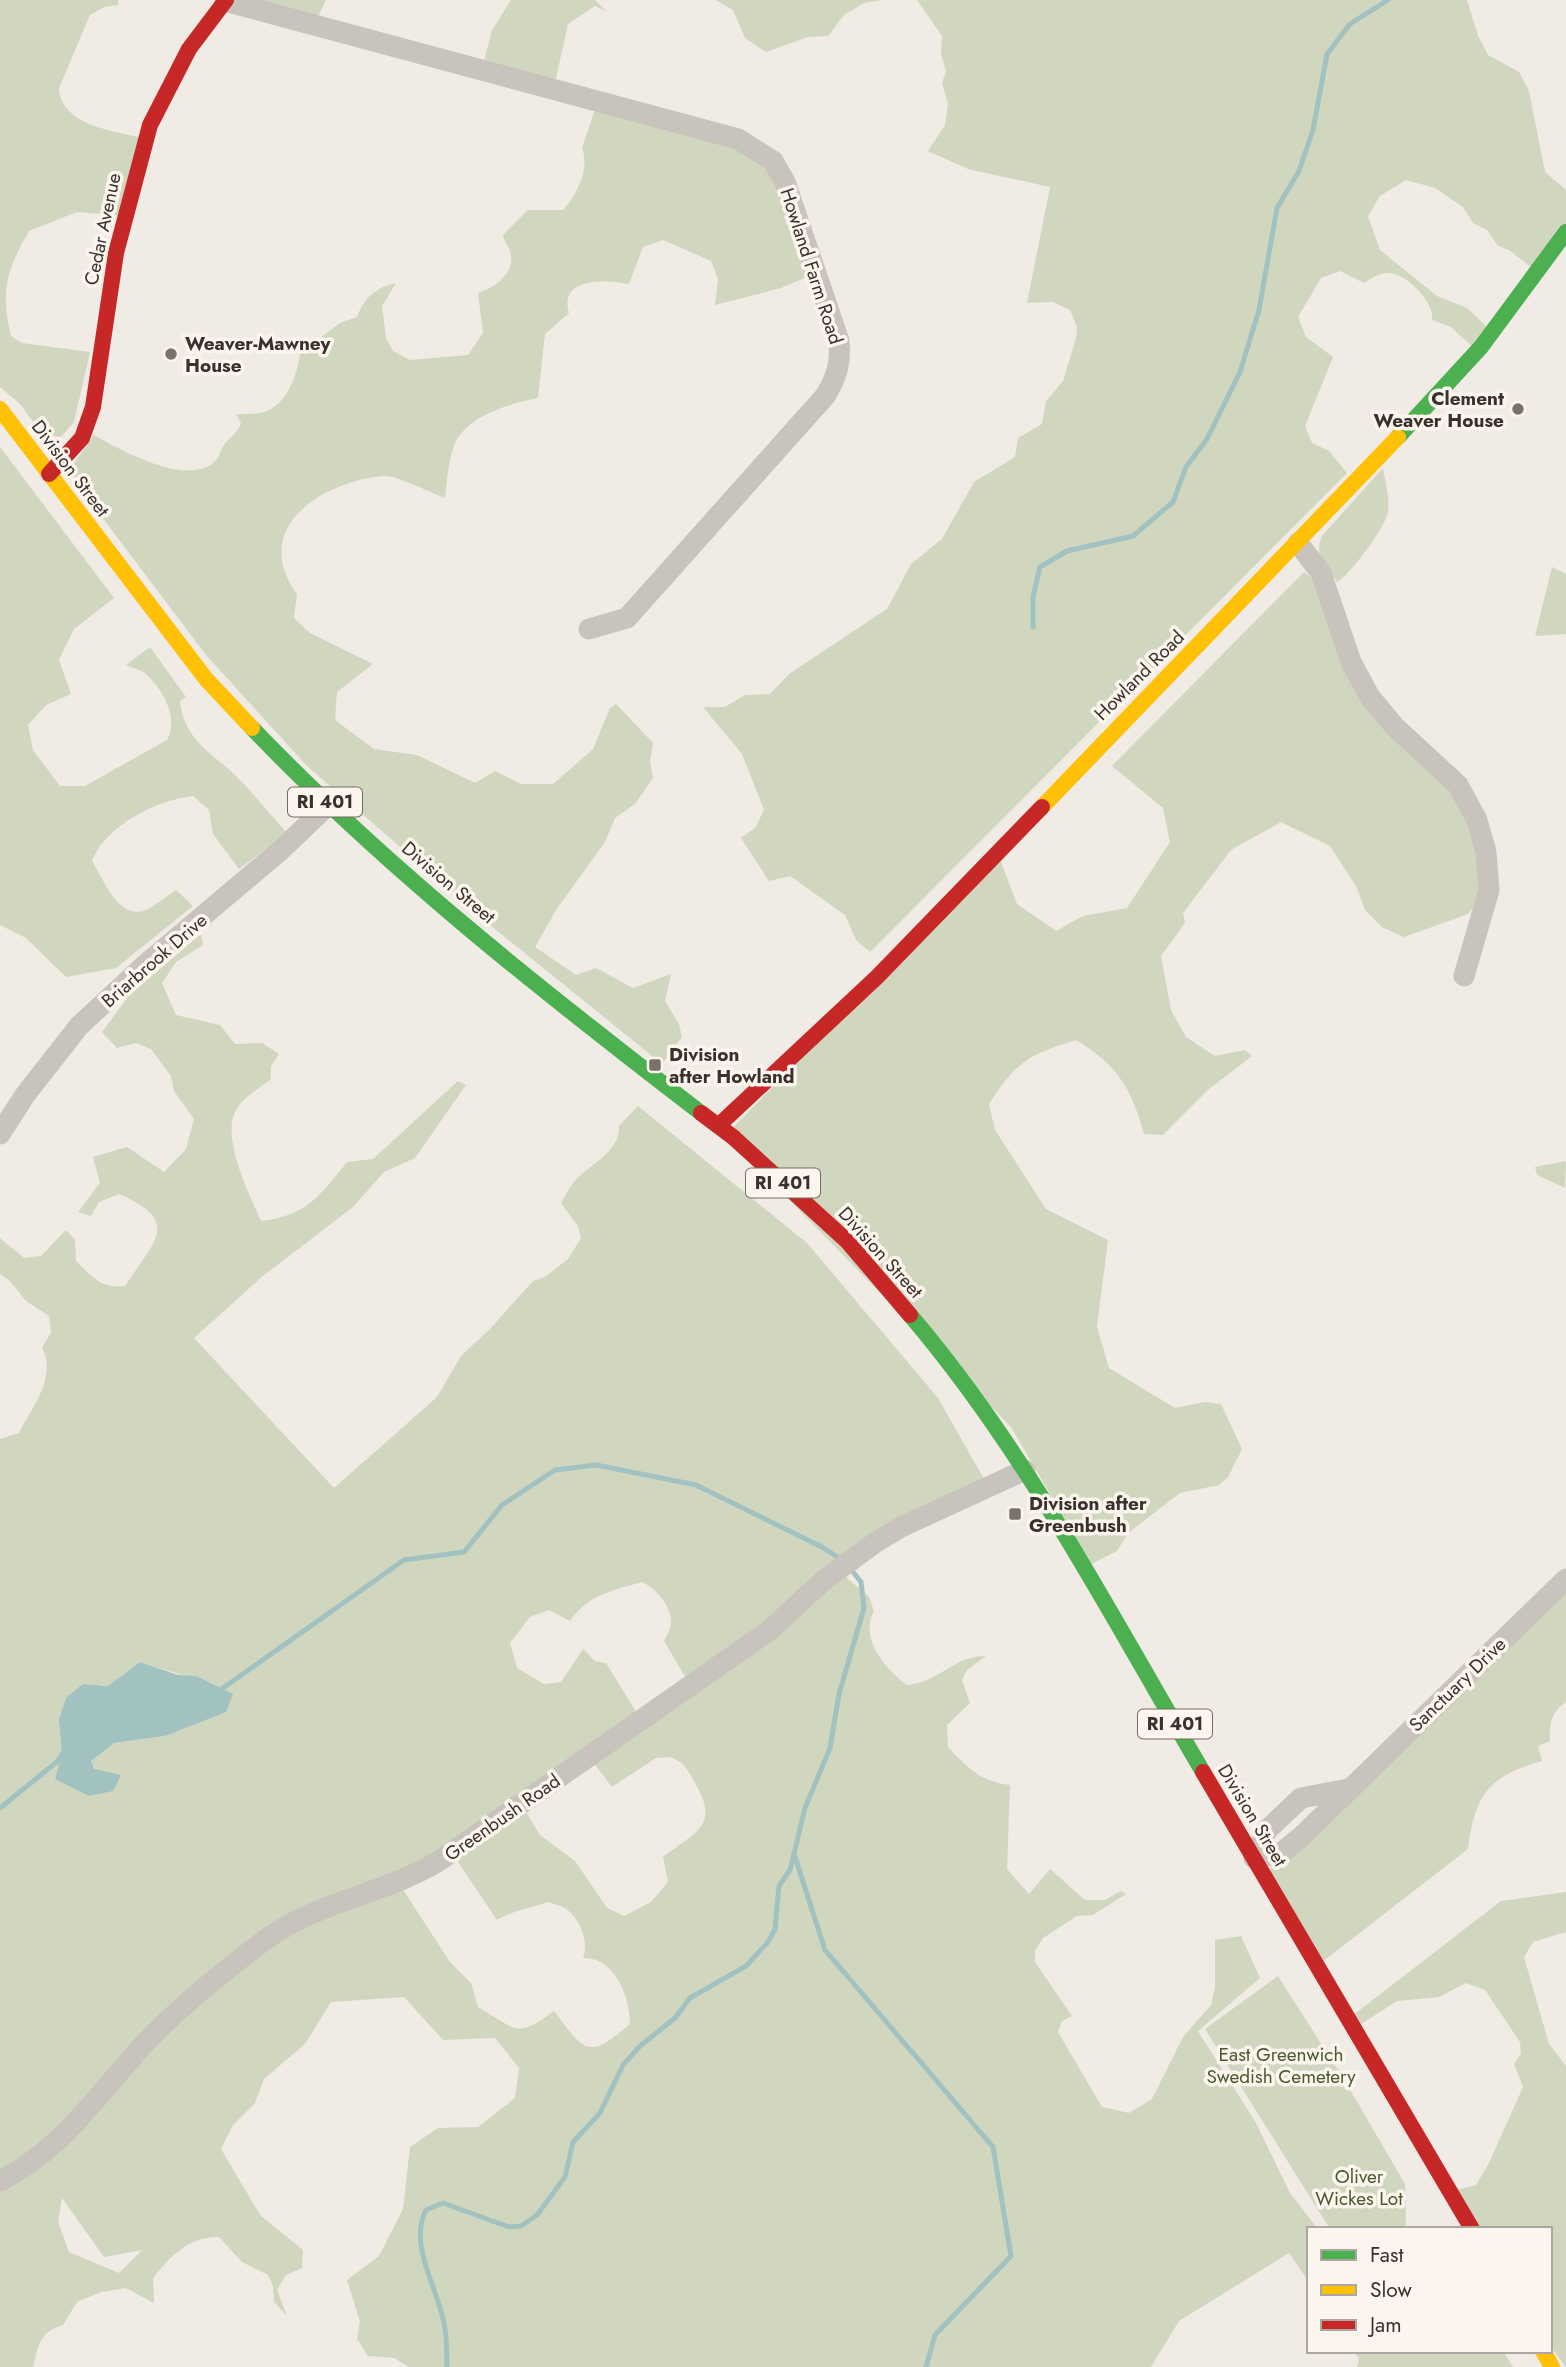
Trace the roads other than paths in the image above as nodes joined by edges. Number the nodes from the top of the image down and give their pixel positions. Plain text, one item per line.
1 (225, 0) edge
2 (1566, 232) edge
3 (0, 409) edge
4 (49, 474) junction
5 (1298, 543) junction
6 (589, 629) dead end
7 (328, 805) junction
8 (1464, 976) dead end
9 (719, 1125) junction
10 (2, 1127) edge
11 (1025, 1470) junction
12 (1566, 1579) edge
13 (1348, 1789) junction
14 (1254, 1858) junction
15 (0, 2181) edge
16 (1471, 2227) edge

1 - 4 main road, Cedar Avenue
1 - 6 street, Howland Farm Road
2 - 5 main road, Howland Road
3 - 4 main road, Division Street / RI 401
4 - 7 main road, Division Street / RI 401
5 - 8 street
5 - 9 main road, Howland Road
7 - 9 main road, Division Street / RI 401
7 - 10 street, Briarbrook Drive
9 - 11 main road, Division Street / RI 401
11 - 14 main road, Division Street / RI 401
11 - 15 street, Greenbush Road
12 - 13 street, Sanctuary Drive
13 - 14 street, Sanctuary Drive
13 - 14 street
14 - 16 main road, Division Street / RI 401

